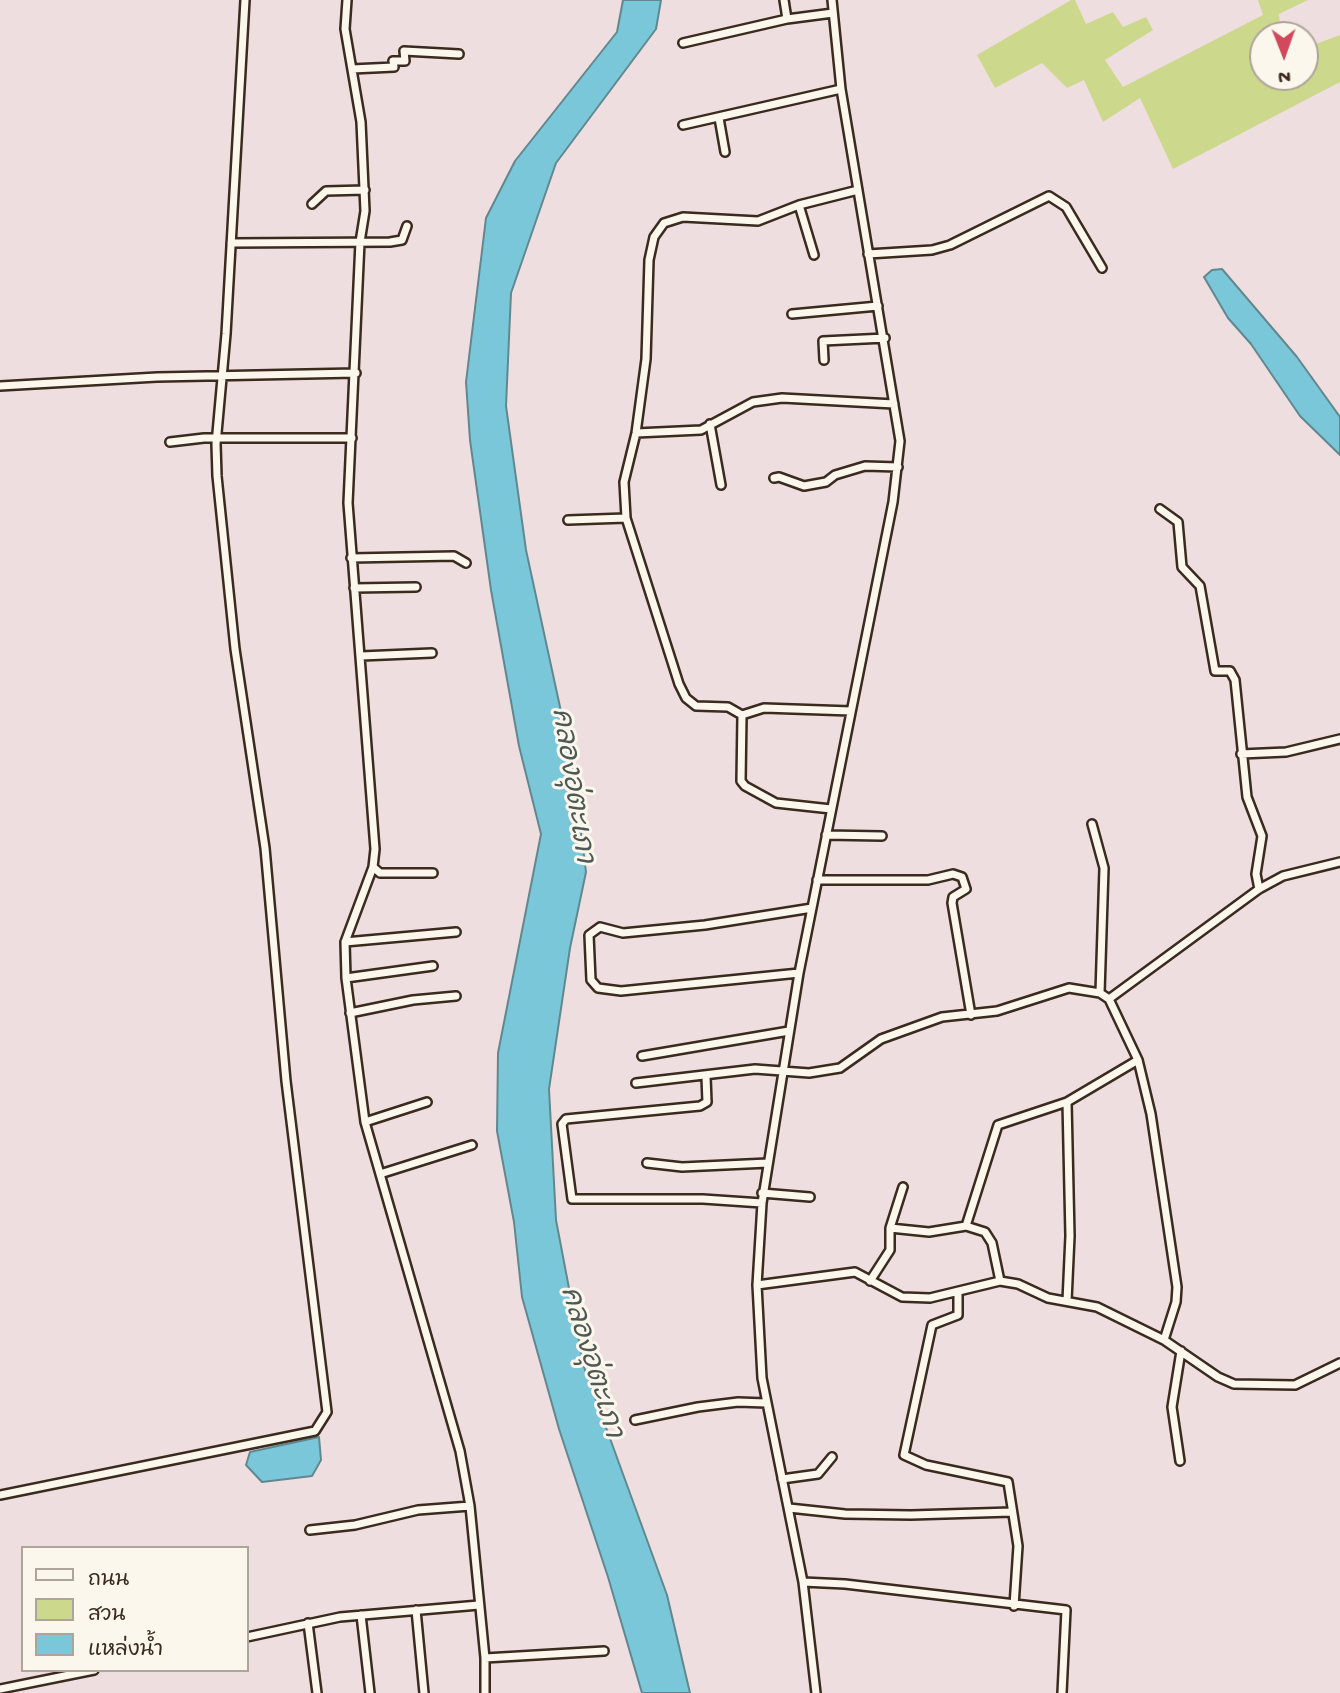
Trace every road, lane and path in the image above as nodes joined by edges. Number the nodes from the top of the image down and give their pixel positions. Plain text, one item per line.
1 (244, 0) edge
2 (347, 0) edge
3 (784, 0) edge
4 (832, 0) edge
5 (833, 13) junction
6 (787, 19) junction
7 (683, 43) dead end
8 (459, 54) dead end
9 (352, 69) junction
10 (841, 89) junction
11 (719, 118) junction
12 (683, 125) dead end
13 (725, 152) dead end
14 (858, 190) junction
15 (365, 191) junction
16 (312, 204) dead end
17 (799, 205) junction
18 (407, 226) dead end
19 (360, 242) junction
20 (231, 243) junction
21 (868, 254) junction
22 (814, 255) dead end
23 (1102, 268) dead end
24 (878, 306) junction
25 (792, 314) dead end
26 (885, 338) junction
27 (824, 360) dead end
28 (355, 373) junction
29 (222, 375) junction
30 (0, 386) edge
31 (894, 404) junction
32 (710, 424) junction
33 (636, 433) junction
34 (352, 438) junction
35 (216, 439) junction
36 (170, 442) dead end
37 (898, 467) junction
38 (774, 478) dead end
39 (721, 485) dead end
40 (1160, 509) dead end
41 (626, 518) junction
42 (568, 520) dead end
43 (351, 558) junction
44 (466, 563) dead end
45 (416, 587) dead end
46 (354, 589) junction
47 (432, 653) dead end
48 (361, 656) junction
49 (851, 711) junction
50 (741, 715) junction
51 (1340, 739) edge
52 (1241, 754) junction
53 (831, 809) junction
54 (1092, 824) dead end
55 (826, 835) junction
56 (882, 836) dead end
57 (1340, 862) edge
58 (373, 867) junction
59 (433, 873) dead end
60 (817, 880) junction
61 (1259, 889) junction
62 (812, 908) junction
63 (456, 932) dead end
64 (345, 942) junction
65 (433, 966) dead end
66 (799, 973) junction
67 (346, 978) junction
68 (1100, 993) junction
69 (456, 996) dead end
70 (1109, 999) junction
71 (350, 1013) junction
72 (971, 1015) junction
73 (789, 1031) junction
74 (642, 1056) dead end
75 (1138, 1060) junction
76 (782, 1072) junction
77 (706, 1077) junction
78 (636, 1083) dead end
79 (427, 1102) dead end
80 (1067, 1102) junction
81 (365, 1122) junction
82 (472, 1145) dead end
83 (647, 1163) dead end
84 (768, 1163) junction
85 (380, 1174) junction
86 (903, 1187) dead end
87 (762, 1193) junction
88 (810, 1197) dead end
89 (762, 1203) junction
90 (966, 1226) junction
91 (890, 1228) junction
92 (870, 1280) junction
93 (1000, 1282) junction
94 (757, 1284) junction
95 (958, 1292) junction
96 (1067, 1301) junction
97 (1164, 1340) junction
98 (1181, 1352) junction
99 (1340, 1363) edge
100 (766, 1402) junction
101 (635, 1420) dead end
102 (832, 1457) dead end
103 (1180, 1461) dead end
104 (782, 1479) junction
105 (0, 1495) edge
106 (470, 1506) junction
107 (789, 1508) junction
108 (1013, 1511) junction
109 (310, 1530) dead end
110 (803, 1582) junction
111 (479, 1605) junction
112 (1014, 1606) junction
113 (416, 1610) junction
114 (361, 1615) junction
115 (308, 1623) junction
116 (248, 1637) edge
117 (604, 1651) dead end
118 (485, 1658) junction
119 (84, 1672) edge
120 (0, 1689) edge
121 (317, 1693) edge
122 (370, 1693) edge
123 (424, 1693) edge
124 (485, 1693) edge
125 (816, 1693) edge
126 (1062, 1693) edge

1 - 20 street
2 - 9 street
3 - 6 street
4 - 5 street
5 - 6 street
5 - 10 street
6 - 7 street
8 - 9 street
9 - 15 street
10 - 11 street
10 - 14 street
11 - 12 street
11 - 13 street
14 - 17 street
14 - 21 street
15 - 16 street
15 - 19 street
17 - 22 street
17 - 33 street
18 - 19 street
19 - 20 street
19 - 28 street
20 - 29 street
21 - 23 street
21 - 24 street
24 - 25 street
24 - 26 street
26 - 27 street
26 - 31 street
28 - 29 street
28 - 34 street
29 - 30 street
29 - 35 street
31 - 32 street
31 - 37 street
32 - 33 street
32 - 39 street
33 - 41 street
34 - 35 street
34 - 43 street
35 - 36 street
35 - 105 street
37 - 38 street
37 - 49 street
40 - 52 street
41 - 42 street
41 - 50 street
43 - 44 street
43 - 46 street
45 - 46 street
46 - 48 street
47 - 48 street
48 - 58 street
49 - 50 street
49 - 53 street
50 - 53 street
51 - 52 street
52 - 61 street
53 - 55 street
54 - 68 street
55 - 56 street
55 - 60 street
57 - 61 street
58 - 59 street
58 - 64 street
60 - 62 street
60 - 72 street
61 - 70 street
62 - 66 street
62 - 66 street
63 - 64 street
64 - 67 street
65 - 67 street
66 - 73 street
67 - 71 street
68 - 70 street
68 - 72 street
69 - 71 street
70 - 75 street
71 - 81 street
72 - 76 street
73 - 74 street
73 - 76 street
75 - 80 street
75 - 97 street
76 - 77 street
76 - 84 street
77 - 78 street
77 - 89 street
79 - 81 street
80 - 90 street
80 - 96 street
81 - 85 street
82 - 85 street
83 - 84 street
84 - 87 street
85 - 106 street
86 - 91 street
87 - 88 street
87 - 89 street
89 - 94 street
90 - 91 street
90 - 93 street
91 - 92 street
92 - 94 street
92 - 95 street
93 - 95 street
93 - 96 street
94 - 100 street
95 - 108 street
96 - 97 street
97 - 98 street
98 - 99 street
98 - 103 street
100 - 101 street
100 - 104 street
102 - 104 street
104 - 107 street
106 - 109 street
106 - 111 street
107 - 108 street
107 - 110 street
108 - 112 street
110 - 112 street
110 - 125 street
111 - 113 street
111 - 118 street
112 - 126 street
113 - 114 street
113 - 123 street
114 - 115 street
114 - 122 street
115 - 116 street
115 - 121 street
117 - 118 street
118 - 124 street
119 - 120 street

